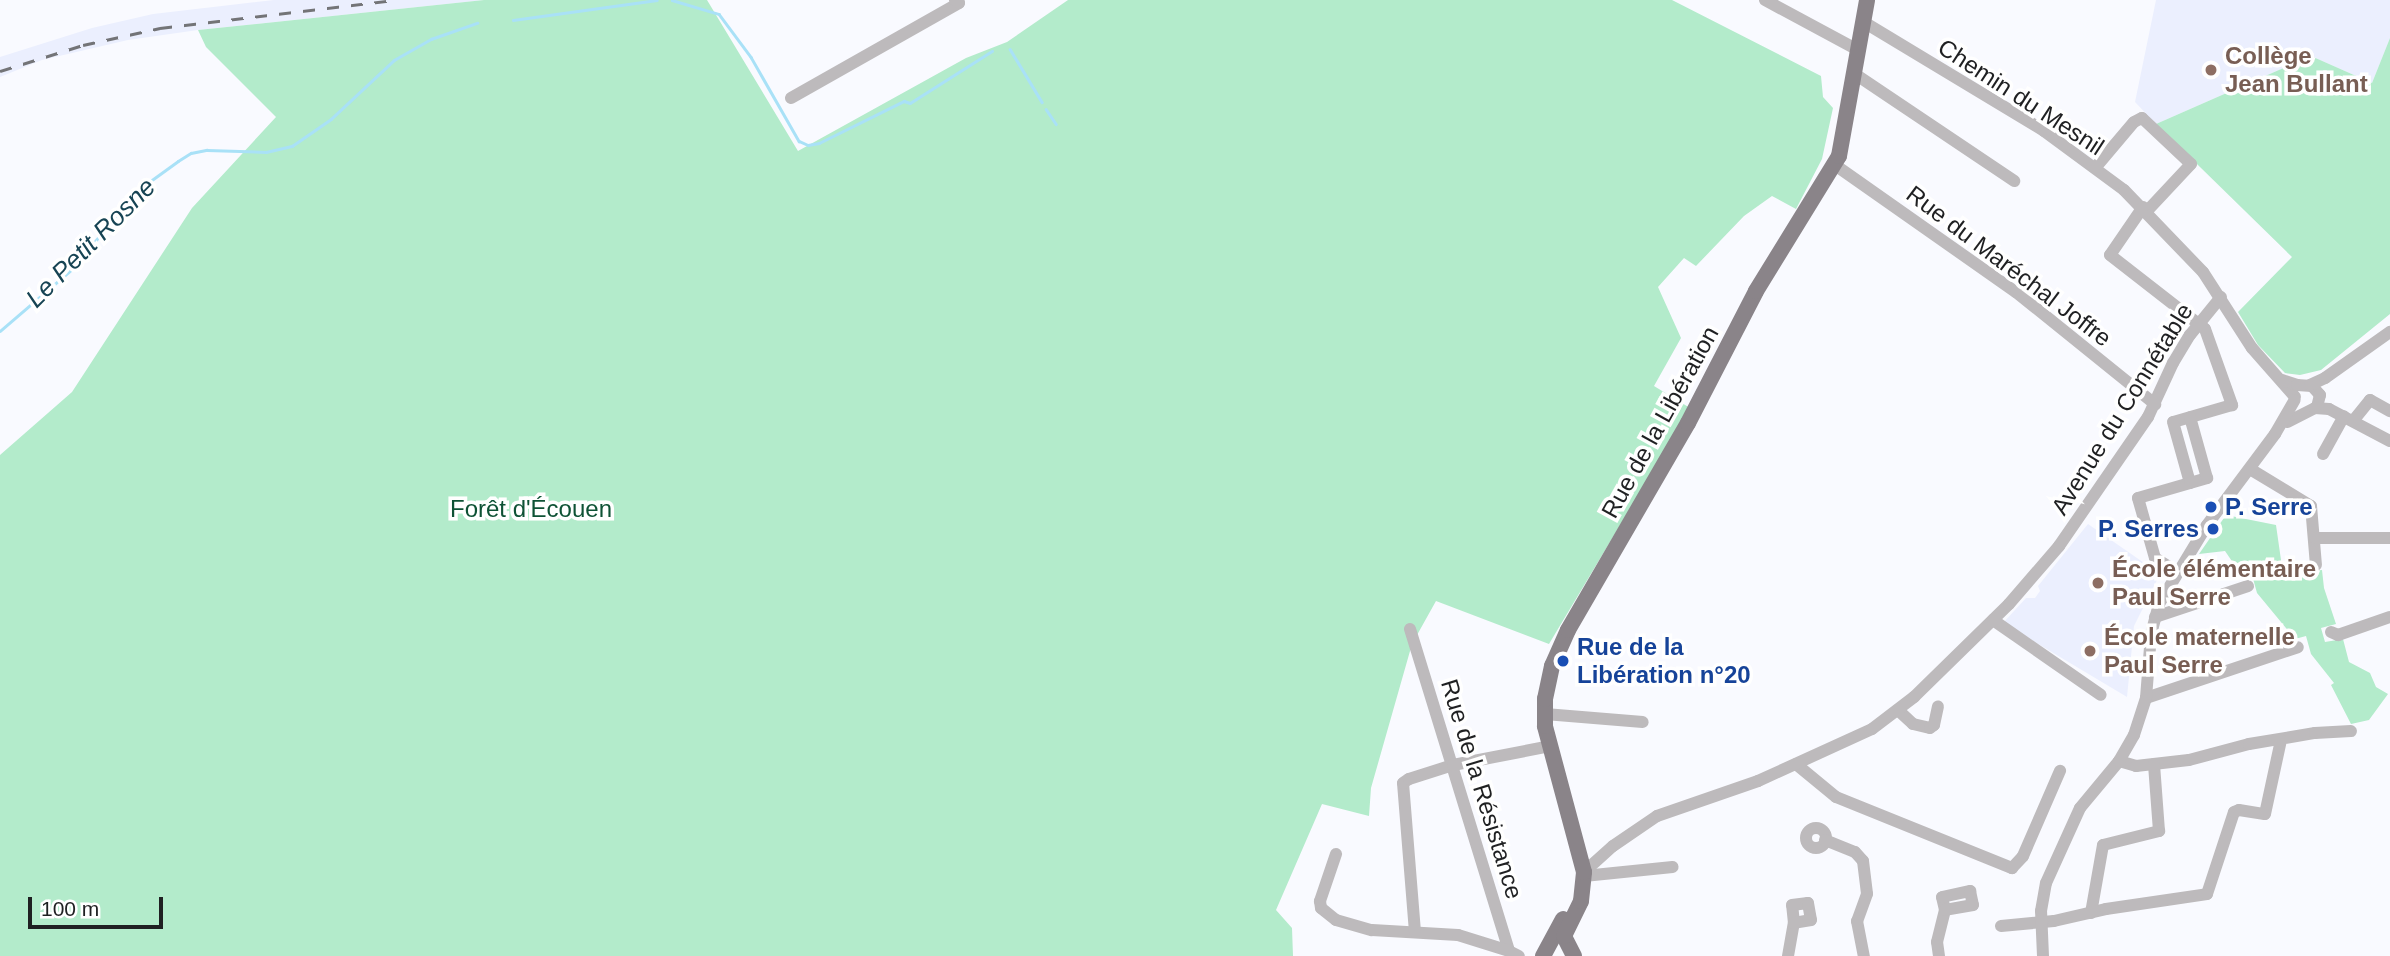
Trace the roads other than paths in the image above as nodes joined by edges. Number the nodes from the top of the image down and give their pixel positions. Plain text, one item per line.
1 (1765, 0) edge
2 (1867, 0) edge
3 (957, 2) edge
4 (1862, 21) junction
5 (1858, 50) junction
6 (1855, 74) junction
7 (791, 98) dead end
8 (1835, 165) junction
9 (2095, 168) junction
10 (2014, 181) dead end
11 (2145, 209) junction
12 (2221, 297) junction
13 (2199, 323) junction
14 (2390, 332) edge
15 (2361, 353) junction
16 (2301, 392) junction
17 (2155, 404) junction
18 (2318, 404) junction
19 (2390, 411) edge
20 (2348, 419) junction
21 (2275, 434) junction
22 (2390, 440) edge
23 (2323, 454) dead end
24 (2250, 469) junction
25 (2315, 538) junction
26 (2390, 538) edge
27 (2316, 565) dead end
28 (2177, 572) junction
29 (2248, 586) dead end
30 (2155, 617) junction
31 (2390, 617) edge
32 (1993, 620) junction
33 (1410, 629) dead end
34 (2331, 632) dead end
35 (2298, 647) dead end
36 (2101, 695) dead end
37 (2146, 698) junction
38 (1938, 706) dead end
39 (1899, 710) junction
40 (1545, 714) junction
41 (1643, 722) dead end
42 (2351, 731) dead end
43 (2281, 740) junction
44 (1550, 746) junction
45 (1813, 756) junction
46 (2119, 761) junction
47 (1796, 764) junction
48 (2154, 764) junction
49 (1453, 765) junction
50 (2060, 771) dead end
51 (1819, 783) junction
52 (1825, 840) dead end
53 (1336, 854) dead end
54 (1673, 867) dead end
55 (1584, 874) junction
56 (1945, 910) dead end
57 (2091, 913) junction
58 (2041, 921) junction
59 (1794, 923) dead end
60 (2001, 926) dead end
61 (1415, 932) junction
62 (1570, 950) edge
63 (1546, 951) edge
64 (1514, 954) edge
65 (1788, 956) edge
66 (1864, 956) edge
67 (1939, 956) edge
68 (2045, 956) edge

1 - 5 street
2 - 4 main road, Rue de la Libération
3 - 7 street
4 - 5 main road, Rue de la Libération
4 - 9 street, Chemin du Mesnil
5 - 6 main road, Rue de la Libération
6 - 8 main road, Rue de la Libération
6 - 10 street
8 - 17 street, Rue du Maréchal Joffre
8 - 40 main road, Rue de la Libération
9 - 11 street, Chemin du Mesnil
9 - 11 street
11 - 12 street, Chemin du Mesnil
11 - 13 street
12 - 13 street, Avenue du Connétable
12 - 16 street, Chemin du Mesnil
13 - 17 street, Avenue du Connétable
13 - 28 street
14 - 15 street
15 - 16 street
15 - 18 street
16 - 18 street
16 - 18 street
16 - 21 street
17 - 32 street, Avenue du Connétable
18 - 20 street
18 - 21 street
19 - 20 street
20 - 22 street
20 - 23 street
21 - 24 street
24 - 25 street
24 - 28 street
25 - 26 street
25 - 27 street
28 - 30 street
29 - 30 street
30 - 37 street
31 - 34 street
32 - 36 street
32 - 39 street, Avenue du Connétable
33 - 49 street, Rue de la Résistance
35 - 37 street
37 - 46 street
38 - 39 street
39 - 45 street, Avenue du Connétable
40 - 41 street
40 - 44 main road, Rue de la Libération
42 - 43 street
43 - 48 street
43 - 57 street
44 - 49 street
44 - 55 main road, Rue de la Libération
45 - 47 street, Avenue du Connétable
45 - 51 street
46 - 48 street
46 - 58 street
47 - 51 street
47 - 55 street, Avenue du Connétable
48 - 57 street
49 - 61 street
49 - 64 street, Rue de la Résistance
50 - 51 street
52 - 66 street
53 - 61 street
54 - 55 street
55 - 62 main road
55 - 63 main road
56 - 67 street
57 - 58 street
58 - 60 street
58 - 68 street
59 - 65 street
61 - 64 street
62 - 63 street

